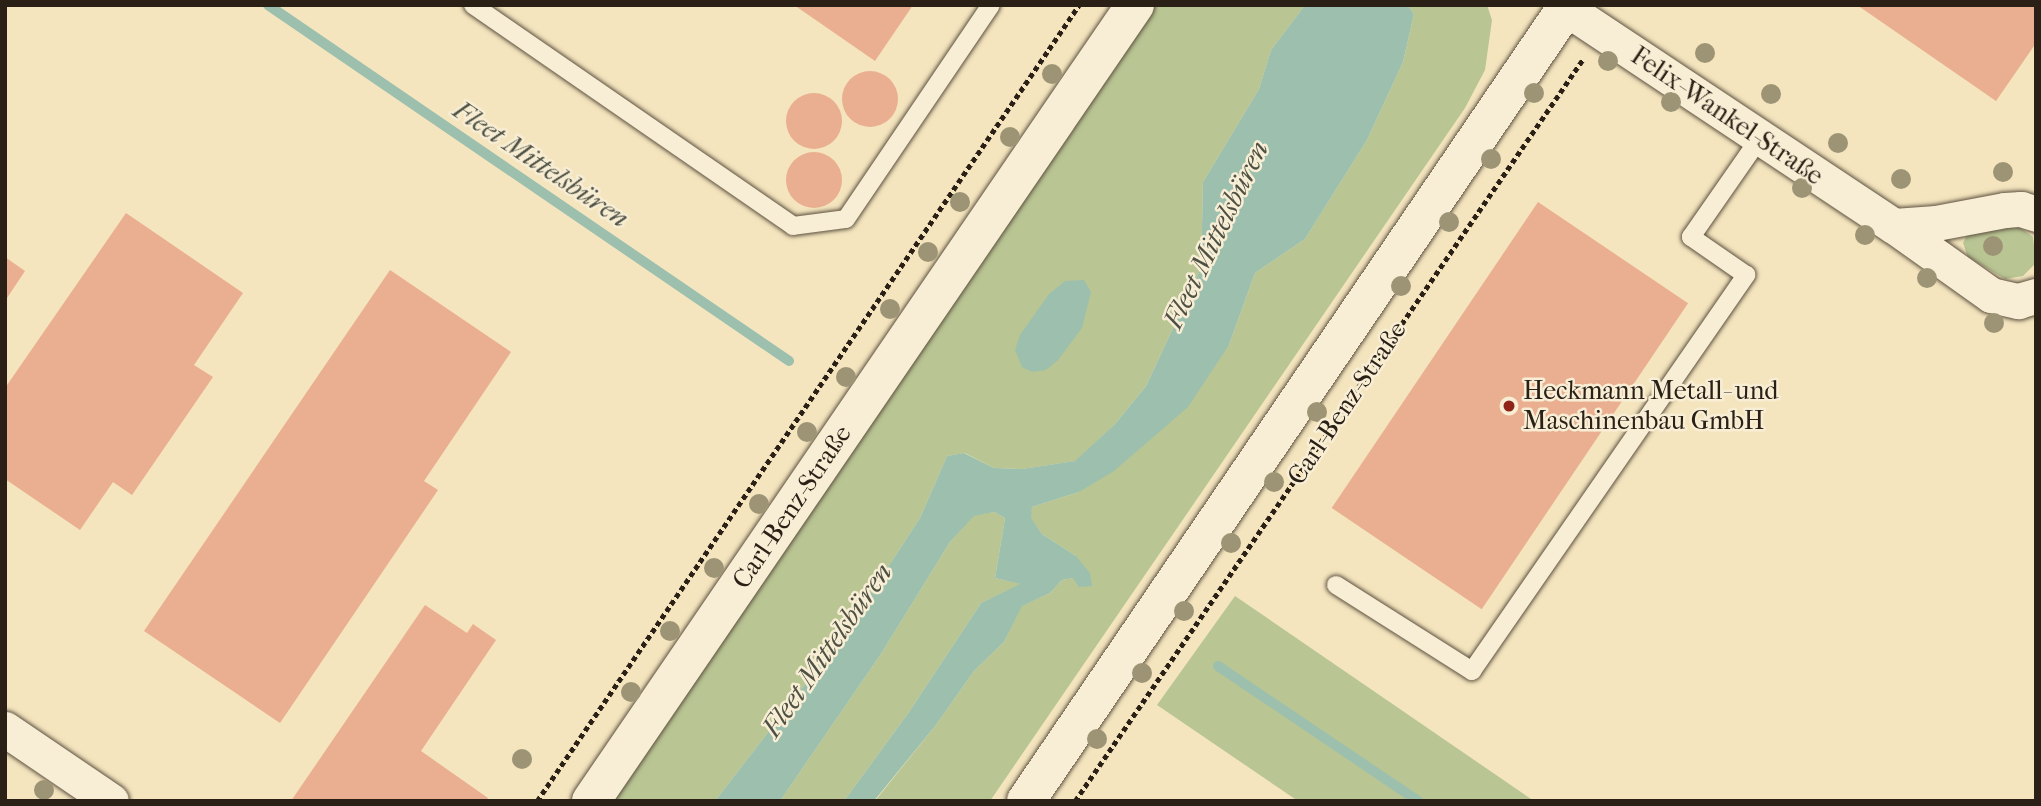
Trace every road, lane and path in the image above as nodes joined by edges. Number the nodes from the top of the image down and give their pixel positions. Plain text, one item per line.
1 (473, 5) edge
2 (991, 5) edge
3 (1079, 5) edge
4 (1135, 5) edge
5 (1565, 6) edge
6 (1601, 32) junction
7 (1759, 139) junction
8 (2036, 214) edge
9 (1894, 226) junction
10 (2036, 296) edge
11 (1336, 584) dead end
12 (5, 729) edge
13 (111, 801) edge
14 (537, 801) edge
15 (591, 801) edge
16 (1026, 801) edge
17 (1075, 801) edge

1 - 2 lane
3 - 14 path
4 - 15 street, Carl-Benz-Straße
5 - 6 street, Felix-Wankel-Straße
5 - 16 street, Carl-Benz-Straße
6 - 7 street, Felix-Wankel-Straße
6 - 17 path, Carl-Benz-Straße
7 - 9 street, Felix-Wankel-Straße
7 - 11 lane
8 - 9 street
9 - 10 street, Felix-Wankel-Straße
12 - 13 street

